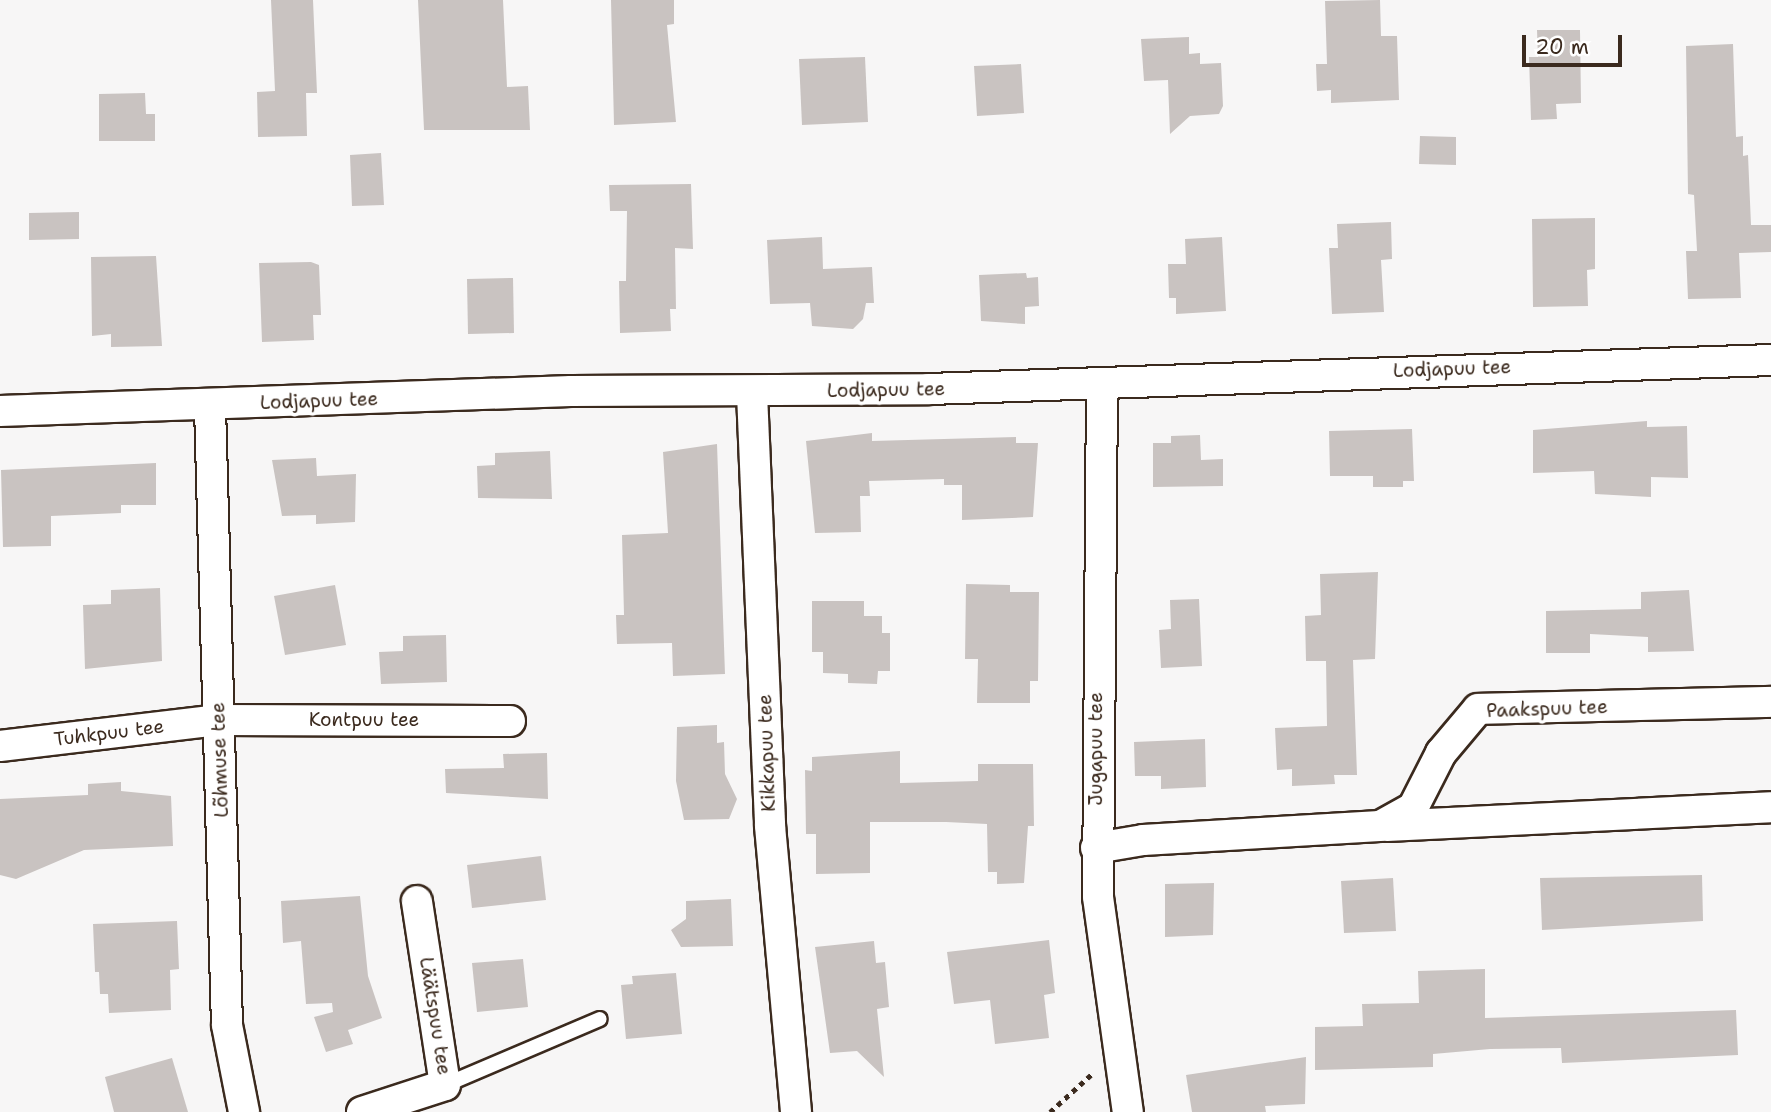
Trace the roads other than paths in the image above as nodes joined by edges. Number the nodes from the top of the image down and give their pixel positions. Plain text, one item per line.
1 (1771, 360) edge
2 (1102, 384) junction
3 (752, 393) junction
4 (210, 406) junction
5 (0, 411) edge
6 (1771, 702) edge
7 (219, 720) junction
8 (510, 721) dead end
9 (0, 746) edge
10 (1771, 807) edge
11 (1380, 826) junction
12 (1096, 848) junction
13 (417, 901) dead end
14 (600, 1019) dead end
15 (446, 1085) junction
16 (244, 1112) edge
17 (362, 1112) edge
18 (796, 1112) edge
19 (1128, 1112) edge

1 - 2 street, Lodjapuu tee
2 - 3 street, Lodjapuu tee
2 - 12 street, Jugapuu tee
3 - 4 street, Lodjapuu tee
3 - 18 street, Kikkapuu tee
4 - 5 street, Lodjapuu tee
4 - 7 street, Lõhmuse tee
6 - 11 street, Paakspuu tee
7 - 8 street, Kontpuu tee
7 - 9 street, Tuhkpuu tee
7 - 16 street, Lõhmuse tee
10 - 11 street, Paakspuu tee
11 - 12 street, Paakspuu tee
12 - 19 street, Jugapuu tee
13 - 15 street, Läätspuu tee
14 - 15 lane
15 - 17 street, Läätspuu tee

